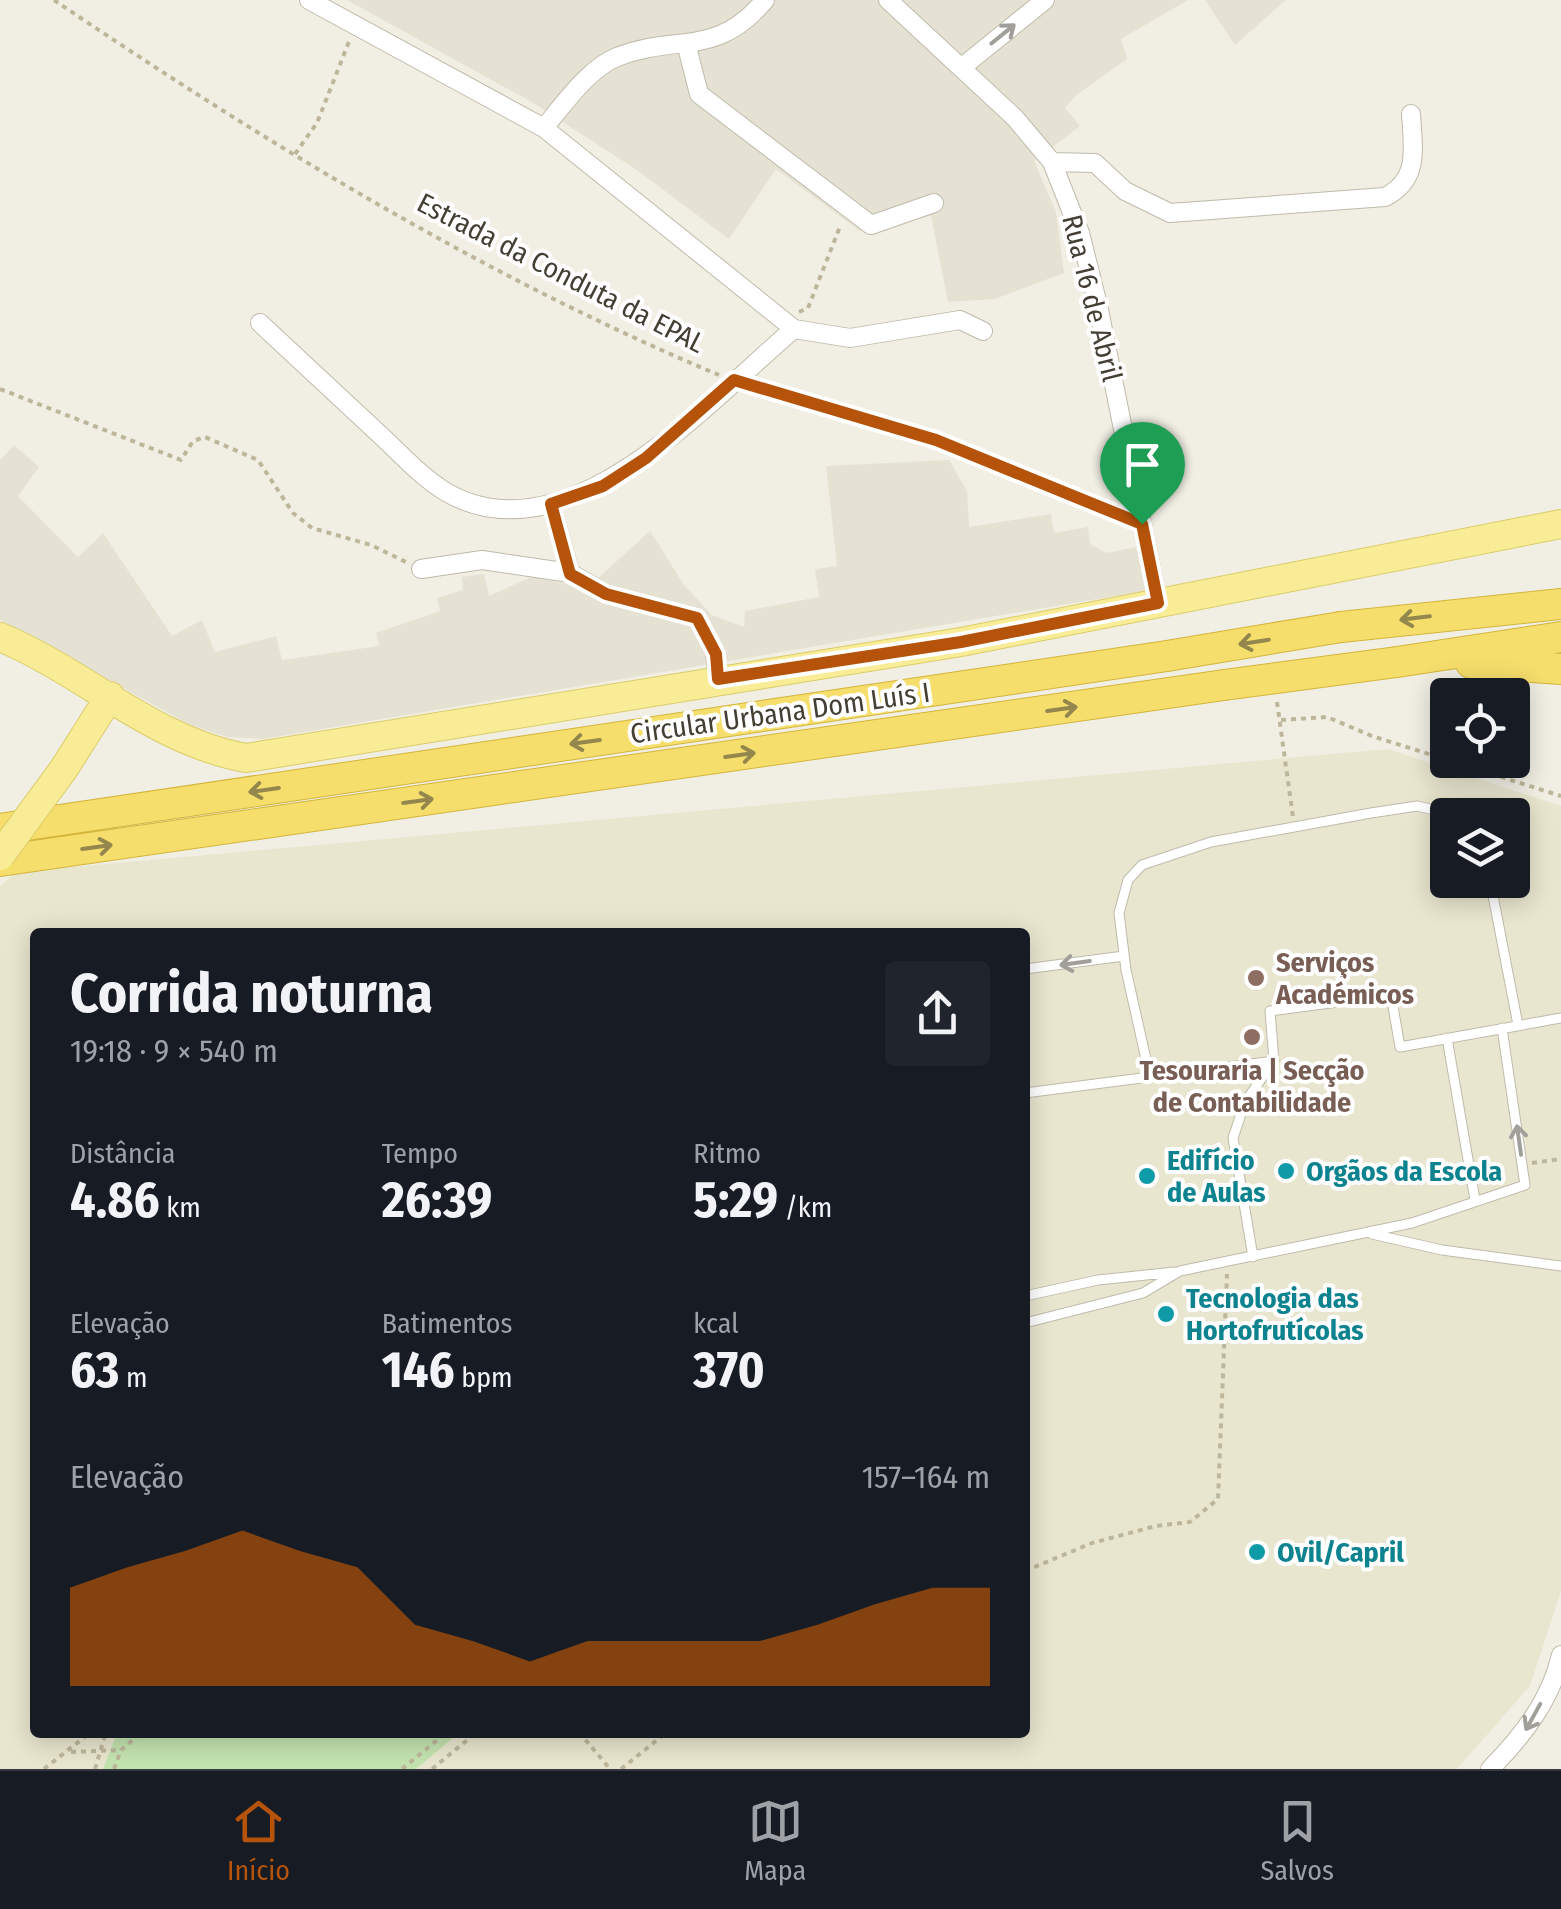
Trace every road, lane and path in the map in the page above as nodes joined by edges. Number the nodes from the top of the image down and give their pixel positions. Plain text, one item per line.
1 (54, 0) edge
2 (310, 0) edge
3 (765, 0) edge
4 (888, 0) edge
5 (1045, 0) edge
6 (355, 25) junction
7 (686, 43) junction
8 (961, 68) junction
9 (1411, 114) dead end
10 (544, 128) junction
11 (296, 154) junction
12 (1052, 162) junction
13 (844, 204) junction
14 (934, 204) dead end
15 (772, 310) junction
16 (260, 323) dead end
17 (794, 328) junction
18 (983, 331) dead end
19 (734, 380) junction
20 (0, 389) edge
21 (551, 504) junction
22 (1142, 524) junction
23 (1561, 524) edge
24 (421, 569) joint
25 (570, 574) junction
26 (1561, 586) edge
27 (1158, 603) junction
28 (1561, 604) edge
29 (1490, 609) junction
30 (0, 637) edge
31 (1561, 637) edge
32 (1405, 661) junction
33 (1561, 669) edge
34 (718, 679) junction
35 (110, 696) junction
36 (1561, 796) edge
37 (1430, 809) edge
38 (1295, 826) junction
39 (0, 830) edge
40 (0, 859) edge
41 (1493, 898) edge
42 (1124, 956) junction
43 (1030, 968) edge
44 (1561, 1018) edge
45 (1518, 1025) junction
46 (1502, 1028) junction
47 (1447, 1038) junction
48 (1274, 1062) junction
49 (1150, 1077) junction
50 (1030, 1093) edge
51 (1561, 1159) edge
52 (1523, 1164) junction
53 (1475, 1200) junction
54 (1366, 1232) junction
55 (1253, 1257) junction
56 (1227, 1264) junction
57 (1561, 1266) edge
58 (1180, 1271) junction
59 (1030, 1295) edge
60 (1030, 1323) edge
61 (1030, 1569) edge
62 (1561, 1656) edge
63 (84, 1738) edge
64 (104, 1738) edge
65 (135, 1738) edge
66 (440, 1738) edge
67 (470, 1738) edge
68 (584, 1738) edge
69 (660, 1738) edge
70 (100, 1748) junction
71 (121, 1750) junction
72 (66, 1752) junction
73 (44, 1769) edge
74 (94, 1769) edge
75 (114, 1769) edge
76 (402, 1769) edge
77 (432, 1769) edge
78 (610, 1769) edge
79 (621, 1769) edge
80 (1490, 1769) edge

1 - 11 path, Estrada da Conduta da EPAL
2 - 6 street
3 - 7 street
4 - 8 street, Rua 16 de Abril
8 -> 5 street
6 - 10 street
6 - 11 path
7 - 10 street
7 - 13 street
8 - 12 street, Rua 16 de Abril
9 - 12 street
10 - 15 street
11 - 19 path, Estrada da Conduta da EPAL
12 - 22 street, Rua 16 de Abril
13 - 14 street
13 - 15 path
15 - 17 street
16 - 21 street
17 - 18 street
17 - 19 street
19 - 21 street
19 - 22 path, Estrada da Conduta da EPAL
20 - 24 path
21 - 25 street
22 - 27 street, Rua 16 de Abril
23 - 27 main road
24 - 25 street
25 - 34 street
26 - 29 highway
27 - 34 main road
28 - 29 highway, Circular Urbana Dom Luís I
29 -> 39 highway, Circular Urbana Dom Luís I, bridge
30 - 35 main road
31 - 32 highway, Circular Urbana Dom Luís I
32 - 33 highway
40 -> 32 highway, Circular Urbana Dom Luís I, bridge
34 - 35 main road
35 - 40 main road, bridge
36 - 38 path
37 - 38 lane
38 - 42 lane
41 - 45 lane
42 -> 43 lane
42 - 49 lane
44 - 45 lane
45 - 46 lane
46 - 47 lane
52 -> 46 lane
47 - 48 lane
47 - 53 lane
48 - 49 lane
48 - 55 lane
49 - 50 lane
51 - 52 path
52 - 53 lane
53 - 54 lane
54 - 55 lane
54 - 57 lane
55 - 56 lane
56 - 58 lane
56 - 61 path
58 - 59 lane
58 - 60 lane
62 -> 80 street
63 - 72 path
64 - 70 path
65 - 71 path
66 - 76 path
67 - 77 path
68 - 78 path
69 - 79 path
70 - 71 path
70 - 72 path
70 - 74 path
71 - 75 path
72 - 73 path

